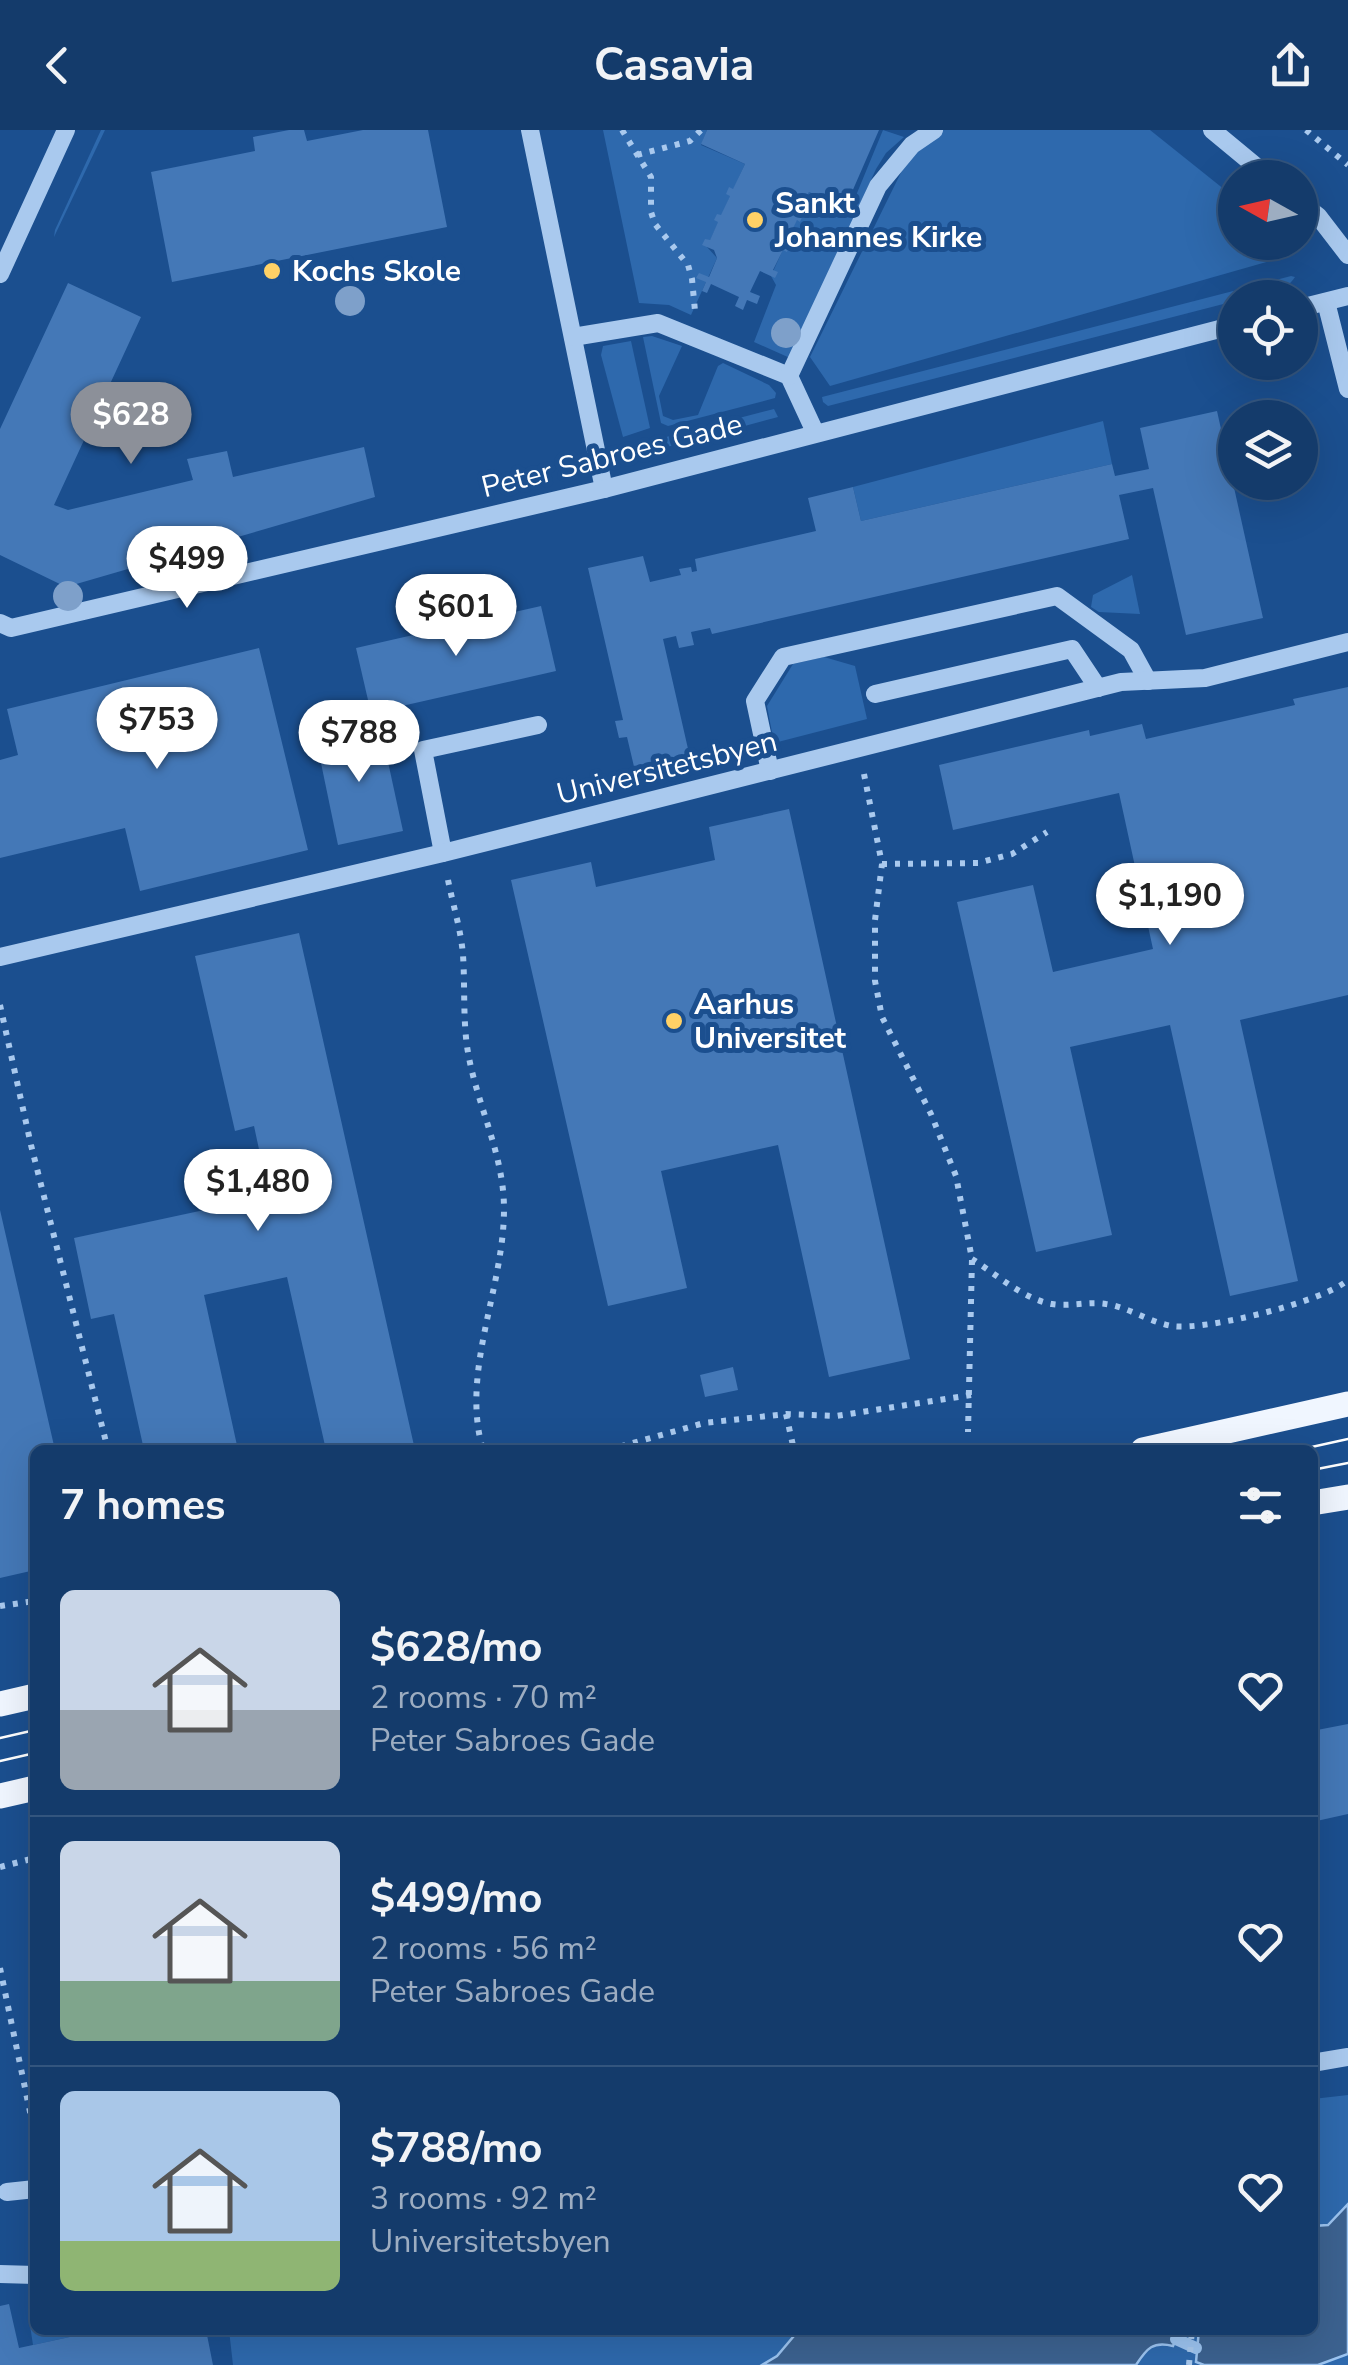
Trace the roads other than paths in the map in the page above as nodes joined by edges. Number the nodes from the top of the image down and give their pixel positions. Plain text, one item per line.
1 (66, 130) edge
2 (530, 130) edge
3 (934, 130) edge
4 (1212, 130) edge
5 (1248, 160) edge
6 (1318, 216) edge
7 (1348, 254) edge
8 (0, 274) edge
9 (1348, 296) edge
10 (1326, 302) junction
11 (1318, 304) edge
12 (1218, 329) edge
13 (573, 337) junction
14 (789, 376) junction
15 (1348, 389) edge
16 (815, 432) junction
17 (604, 489) junction
18 (0, 624) edge
19 (1348, 642) edge
20 (1148, 681) junction
21 (1098, 688) junction
22 (876, 694) dead end
23 (538, 725) dead end
24 (770, 770) junction
25 (443, 852) junction
26 (0, 957) edge
27 (1348, 1404) edge
28 (1165, 1445) edge
29 (1348, 1497) edge
30 (1318, 1502) edge
31 (30, 1697) edge
32 (0, 1704) edge
33 (30, 1789) edge
34 (0, 1796) edge
35 (1348, 2057) edge
36 (1318, 2061) edge
37 (30, 2190) edge
38 (7, 2192) dead end
39 (0, 2274) edge
40 (30, 2275) edge

1 - 8 street
2 - 13 street
3 - 14 street
4 - 5 street
6 - 7 street
9 - 10 street
10 - 11 street
10 - 15 street
12 - 16 street, Peter Sabroes Gade
13 - 14 street
13 - 17 street
14 - 16 street
16 - 17 street, Peter Sabroes Gade
17 - 18 street, Peter Sabroes Gade
19 - 20 street, Universitetsbyen
20 - 21 street, Universitetsbyen
20 - 24 street
21 - 22 street
21 - 24 street, Universitetsbyen
23 - 25 street
24 - 25 street, Universitetsbyen
25 - 26 street, Universitetsbyen
27 - 28 main road
29 - 30 main road
31 - 32 main road
33 - 34 main road
35 - 36 street
37 - 38 street
39 - 40 street

